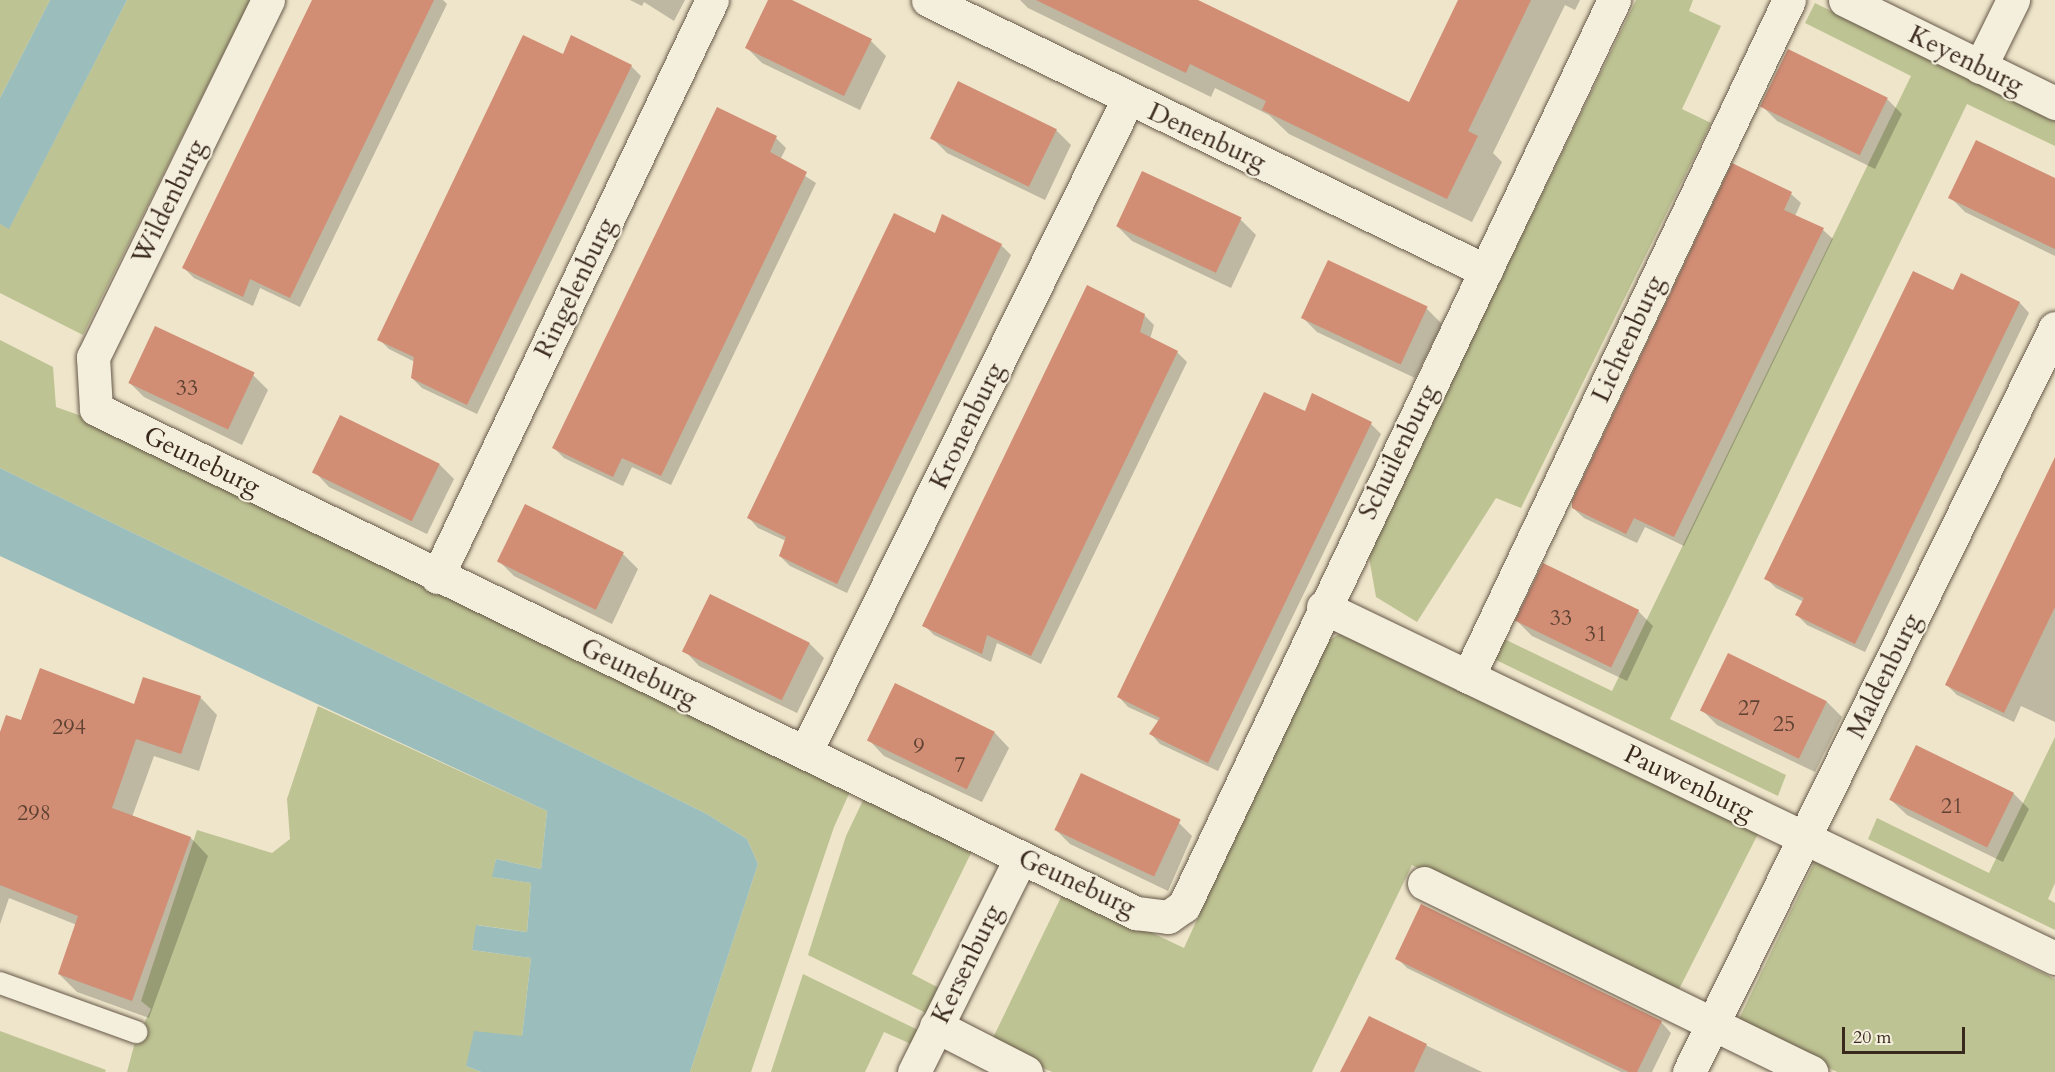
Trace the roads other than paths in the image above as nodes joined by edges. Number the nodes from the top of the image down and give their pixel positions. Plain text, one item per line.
1 (268, 0) edge
2 (712, 0) edge
3 (928, 0) edge
4 (1614, 0) edge
5 (1789, 0) edge
6 (1845, 0) edge
7 (2013, 0) edge
8 (975, 10) edge
9 (1980, 67) junction
10 (1128, 99) junction
11 (2055, 103) edge
12 (1486, 271) junction
13 (2055, 328) edge
14 (96, 409) joint
15 (437, 577) junction
16 (1323, 607) junction
17 (1468, 677) junction
18 (805, 753) junction
19 (1804, 838) junction
20 (1021, 857) junction
21 (1424, 883) dead end
22 (1184, 906) joint
23 (2055, 958) edge
24 (0, 983) edge
25 (1713, 1024) junction
26 (936, 1026) junction
27 (136, 1032) dead end
28 (914, 1072) edge
29 (1026, 1072) edge
30 (1689, 1072) edge
31 (1811, 1072) edge

1 - 14 street, Wildenburg
2 - 15 street, Ringelenburg
3 - 8 street, Denenburg
4 - 12 street, Schuilenburg
5 - 17 street, Lichtenburg
6 - 9 street, Keyenburg
7 - 9 street
8 - 10 street, Denenburg
9 - 11 street, Keyenburg
10 - 12 street, Denenburg
10 - 18 street, Kronenburg
12 - 16 street, Schuilenburg
13 - 19 street, Maldenburg
14 - 15 street, Geuneburg
15 - 18 street, Geuneburg
16 - 17 street, Pauwenburg
16 - 22 street, Schuilenburg
17 - 19 street, Pauwenburg
18 - 20 street, Geuneburg
19 - 23 street, Pauwenburg
19 - 25 street, Maldenburg
20 - 22 street, Geuneburg
20 - 26 street, Kersenburg
21 - 25 street
24 - 27 lane
25 - 30 street, Maldenburg
25 - 31 street
26 - 28 street, Kersenburg
26 - 29 street

